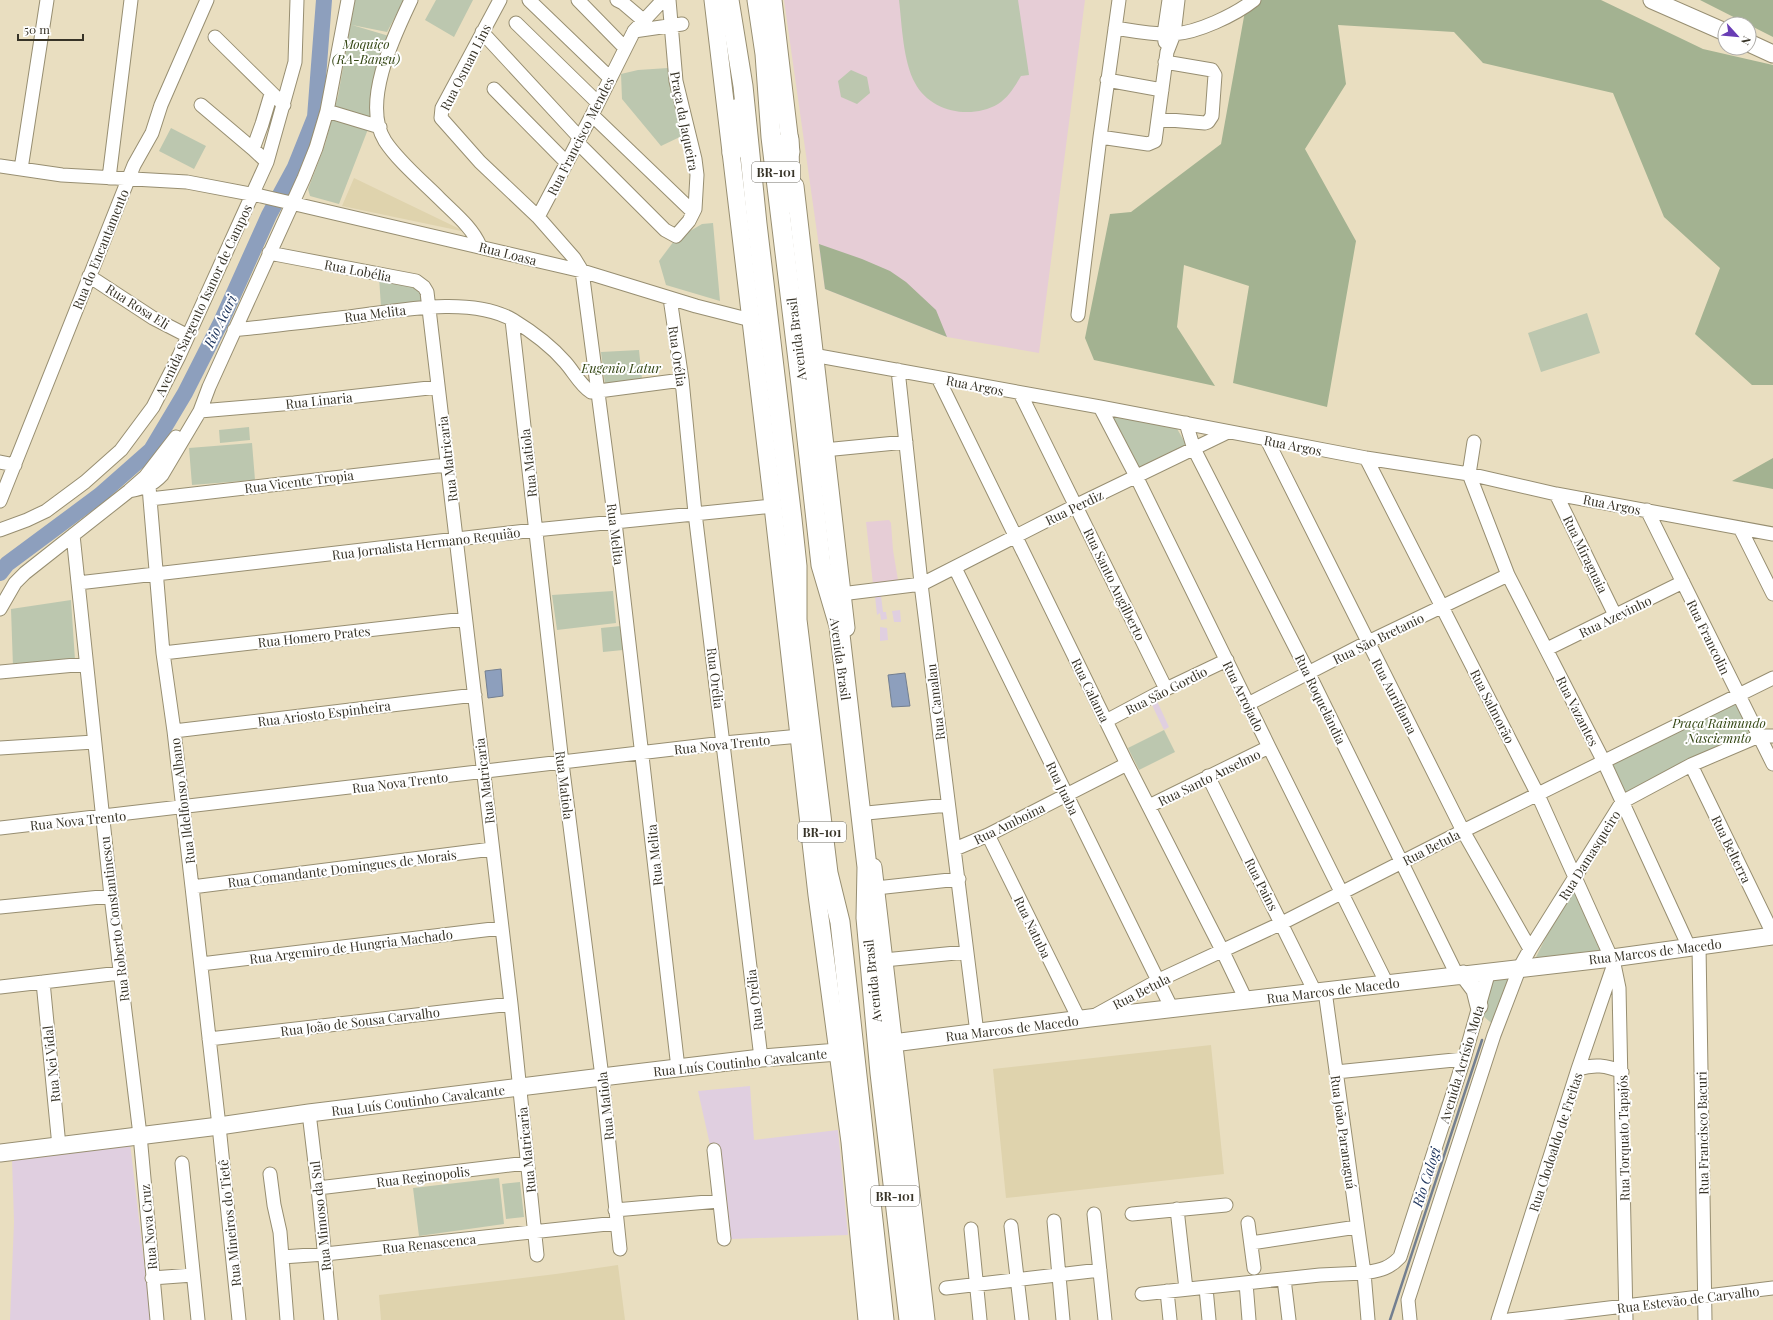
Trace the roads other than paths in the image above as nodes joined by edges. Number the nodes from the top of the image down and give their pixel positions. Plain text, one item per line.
1 (47, 0) edge
2 (131, 0) edge
3 (207, 0) edge
4 (297, 0) edge
5 (348, 0) edge
6 (411, 0) edge
7 (500, 0) edge
8 (529, 0) edge
9 (578, 0) edge
10 (617, 0) edge
11 (663, 0) edge
12 (713, 0) edge
13 (728, 0) edge
14 (758, 0) edge
15 (773, 0) edge
16 (1119, 0) edge
17 (1169, 0) edge
18 (1178, 0) edge
19 (1254, 0) edge
20 (1652, 0) edge
21 (643, 20) junction
22 (516, 23) dead end
23 (677, 25) junction
24 (1115, 28) junction
25 (1717, 28) edge
26 (634, 31) junction
27 (482, 32) junction
28 (1169, 34) junction
29 (215, 38) dead end
30 (1757, 47) edge
31 (625, 48) junction
32 (1773, 54) edge
33 (1166, 57) junction
34 (610, 78) junction
35 (1107, 80) junction
36 (494, 89) dead end
37 (1162, 90) junction
38 (271, 94) junction
39 (597, 102) junction
40 (201, 105) dead end
41 (284, 105) junction
42 (327, 111) junction
43 (592, 115) junction
44 (1158, 119) junction
45 (380, 127) junction
46 (1100, 137) junction
47 (789, 139) junction
48 (578, 140) junction
49 (252, 149) junction
50 (732, 153) junction
51 (267, 162) junction
52 (566, 162) junction
53 (0, 166) edge
54 (20, 169) junction
55 (109, 178) junction
56 (128, 179) junction
57 (256, 195) junction
58 (289, 202) junction
59 (693, 212) junction
60 (538, 217) junction
61 (480, 246) junction
62 (269, 253) junction
63 (582, 271) junction
64 (89, 276) junction
65 (670, 298) junction
66 (792, 302) junction
67 (429, 307) junction
68 (1078, 315) dead end
69 (512, 320) junction
70 (752, 320) junction
71 (234, 330) junction
72 (188, 336) junction
73 (814, 355) junction
74 (898, 370) junction
75 (938, 378) junction
76 (682, 380) junction
77 (209, 387) junction
78 (438, 387) junction
79 (597, 392) junction
80 (1020, 394) junction
81 (1100, 407) junction
82 (200, 411) junction
83 (1186, 423) junction
84 (1228, 432) junction
85 (1267, 440) junction
86 (906, 442) junction
87 (1474, 442) dead end
88 (1194, 448) junction
89 (824, 450) junction
90 (1366, 458) junction
91 (0, 462) edge
92 (14, 465) junction
93 (447, 466) junction
94 (1469, 474) junction
95 (1136, 476) junction
96 (148, 487) junction
97 (1556, 494) junction
98 (0, 501) edge
99 (1077, 505) junction
100 (773, 506) junction
101 (1647, 510) junction
102 (695, 512) junction
103 (615, 522) junction
104 (1740, 528) junction
105 (0, 530) edge
106 (535, 530) junction
107 (1773, 534) edge
108 (73, 535) junction
109 (1016, 536) junction
110 (457, 540) junction
111 (955, 568) junction
112 (155, 575) junction
113 (1508, 575) junction
114 (1683, 582) junction
115 (78, 583) junction
116 (922, 584) junction
117 (841, 594) junction
118 (1773, 594) edge
119 (1443, 607) junction
120 (0, 609) edge
121 (1615, 615) junction
122 (465, 619) junction
123 (1368, 642) junction
124 (1547, 649) junction
125 (163, 653) junction
126 (1227, 660) junction
127 (86, 664) junction
128 (0, 672) edge
129 (1308, 672) junction
130 (1773, 678) edge
131 (1166, 689) junction
132 (475, 695) junction
133 (1738, 696) junction
134 (1248, 704) junction
135 (1106, 721) junction
136 (174, 731) junction
137 (800, 736) junction
138 (1759, 736) junction
139 (1773, 736) edge
140 (94, 742) junction
141 (724, 743) junction
142 (1269, 747) junction
143 (0, 748) edge
144 (643, 753) junction
145 (1604, 762) junction
146 (562, 763) junction
147 (1127, 764) junction
148 (1691, 764) junction
149 (1773, 764) edge
150 (483, 772) junction
151 (1208, 776) junction
152 (1066, 794) junction
153 (1538, 795) junction
154 (1622, 802) junction
155 (948, 805) junction
156 (1149, 806) junction
157 (183, 808) junction
158 (867, 813) junction
159 (102, 817) junction
160 (0, 828) edge
161 (1463, 831) junction
162 (988, 835) junction
163 (492, 849) junction
164 (955, 849) junction
165 (1402, 862) junction
166 (1575, 878) junction
167 (959, 879) junction
168 (192, 887) junction
169 (876, 888) junction
170 (1341, 892) junction
171 (111, 896) junction
172 (0, 907) edge
173 (1282, 923) junction
174 (501, 928) junction
175 (1773, 935) edge
176 (1694, 946) junction
177 (1530, 949) junction
178 (966, 952) junction
179 (1223, 952) junction
180 (884, 960) junction
181 (1613, 961) junction
182 (201, 964) junction
183 (1520, 967) junction
184 (1489, 971) junction
185 (120, 973) junction
186 (1460, 975) junction
187 (1159, 980) junction
188 (42, 982) junction
189 (1387, 984) junction
190 (0, 987) edge
191 (1320, 992) junction
192 (1246, 1000) junction
193 (511, 1004) junction
194 (1479, 1006) junction
195 (1172, 1009) junction
196 (1085, 1019) junction
197 (1473, 1028) junction
198 (977, 1033) junction
199 (1494, 1035) junction
200 (209, 1040) junction
201 (893, 1043) junction
202 (838, 1052) junction
203 (761, 1058) junction
204 (1464, 1059) junction
205 (678, 1068) junction
206 (1578, 1069) junction
207 (1336, 1072) junction
208 (1622, 1072) junction
209 (602, 1077) junction
210 (519, 1088) junction
211 (309, 1113) junction
212 (219, 1126) junction
213 (140, 1135) junction
214 (59, 1146) junction
215 (714, 1150) dead end
216 (0, 1153) edge
217 (182, 1163) dead end
218 (528, 1163) junction
219 (270, 1174) dead end
220 (318, 1188) junction
221 (720, 1201) junction
222 (1226, 1205) dead end
223 (1177, 1209) junction
224 (615, 1210) junction
225 (1094, 1214) dead end
226 (1132, 1214) dead end
227 (1054, 1221) dead end
228 (617, 1223) junction
229 (1248, 1223) dead end
230 (1012, 1226) dead end
231 (1357, 1228) junction
232 (971, 1229) dead end
233 (534, 1231) junction
234 (724, 1239) dead end
235 (1251, 1243) junction
236 (620, 1249) dead end
237 (325, 1254) junction
238 (537, 1255) dead end
239 (282, 1256) junction
240 (1254, 1268) dead end
241 (1100, 1270) junction
242 (1364, 1273) junction
243 (1058, 1274) junction
244 (193, 1275) junction
245 (152, 1278) junction
246 (1017, 1279) junction
247 (1284, 1279) junction
248 (1246, 1283) junction
249 (977, 1284) junction
250 (946, 1288) dead end
251 (1206, 1288) junction
252 (1773, 1288) edge
253 (1186, 1289) junction
254 (1167, 1291) junction
255 (1142, 1294) dead end
256 (1704, 1297) junction
257 (1626, 1306) junction
258 (1546, 1318) edge
259 (157, 1320) edge
260 (198, 1320) edge
261 (238, 1320) edge
262 (287, 1320) edge
263 (330, 1320) edge
264 (867, 1320) edge
265 (884, 1320) edge
266 (909, 1320) edge
267 (926, 1320) edge
268 (980, 1320) edge
269 (1022, 1320) edge
270 (1063, 1320) edge
271 (1105, 1320) edge
272 (1170, 1320) edge
273 (1209, 1320) edge
274 (1249, 1320) edge
275 (1288, 1320) edge
276 (1368, 1320) edge
277 (1410, 1320) edge
278 (1498, 1320) edge
279 (1509, 1320) edge
280 (1626, 1320) edge
281 (1705, 1320) edge

1 - 54 street
2 - 55 street
3 - 56 street, Rua do Encantamento
4 - 41 street, Avenida Sargento Isanor de Campos
5 - 42 street
6 - 45 street
7 - 27 street, Rua Osman Lins
8 - 34 street
9 - 31 street
10 - 21 street
11 - 21 street, Rua Francisco Mendes
11 - 23 street, Praça da Jaqueira
12 - 50 main road
13 - 50 highway
13 - 265 highway, Avenida Brasil / BR-101
14 - 66 highway, Avenida Brasil / BR-101
15 - 47 main road, Avenida Brasil
16 - 24 street
17 - 28 street
18 - 28 street
19 - 28 street
20 - 25 main road
21 - 26 street, Rua Francisco Mendes
22 - 39 street
23 - 26 street
23 - 59 street, Praça da Jaqueira
24 - 28 street
24 - 35 street
26 - 31 street, Rua Francisco Mendes
27 - 48 street
27 - 60 street, Rua Osman Lins
28 - 33 street
29 - 38 street
30 - 32 main road
31 - 34 street, Rua Francisco Mendes
33 - 37 street
33 - 44 street
34 - 39 street, Rua Francisco Mendes
35 - 37 street
35 - 46 street
36 - 52 street
37 - 44 street
38 - 41 street
38 - 49 street
39 - 43 street, Rua Francisco Mendes
40 - 49 street
41 - 51 street, Avenida Sargento Isanor de Campos
42 - 45 street
42 - 58 street
43 - 48 street, Rua Francisco Mendes
43 - 59 street
44 - 46 street
45 - 61 street
46 - 68 street
47 - 66 highway
47 - 73 main road, Avenida Brasil
48 - 52 street, Rua Francisco Mendes
48 - 59 street, Praça da Jaqueira
49 - 51 street
50 - 70 main road
51 - 57 street, Avenida Sargento Isanor de Campos
52 - 60 street, Rua Francisco Mendes
53 - 54 street, Rua Loasa
54 - 55 street, Rua Loasa
55 - 56 street, Rua Loasa
56 - 57 street, Rua Loasa
56 - 64 street, Rua do Encantamento
57 - 58 street, Rua Loasa
57 - 72 street, Avenida Sargento Isanor de Campos
58 - 61 street, Rua Loasa
58 - 62 street
60 - 63 street
61 - 63 street, Rua Loasa
62 - 67 street, Rua Lobélia
62 - 71 street
63 - 65 street, Rua Loasa
63 - 79 street
64 - 72 street, Rua Rosa Eli
64 - 92 street, Rua do Encantamento
65 - 70 street, Rua Loasa
65 - 76 street, Rua Orélia
66 - 266 highway, Avenida Brasil / BR-101
67 - 69 street, Rua Melita
67 - 71 street, Rua Melita
67 - 78 street, Rua Matricaria
69 - 79 street, Rua Melita
69 - 106 street, Rua Matiola
70 - 100 main road
71 - 77 street
72 - 105 street, Avenida Sargento Isanor de Campos
73 - 74 street, Rua Argos
73 - 89 main road, Avenida Brasil
74 - 75 street, Rua Argos
74 - 86 street, Rua Camalau
75 - 80 street, Rua Argos
75 - 109 street, Rua Calama
76 - 79 street
76 - 102 street, Rua Orélia
77 - 82 street
77 - 96 street
78 - 82 street, Rua Linaria
78 - 93 street, Rua Matricaria
79 - 103 street, Rua Melita
80 - 81 street, Rua Argos
80 - 99 street, Rua Santo Angilberto
81 - 83 street, Rua Argos
81 - 95 street, Rua Arrojado
82 - 96 street
83 - 84 street, Rua Argos
83 - 88 street, Rua Roquelândia
84 - 85 street, Rua Argos
84 - 88 street, Rua Perdiz
85 - 90 street, Rua Argos
85 - 123 street, Rua Auriflama
86 - 89 street
86 - 116 street, Rua Camalau
87 - 94 street
88 - 95 street, Rua Perdiz
88 - 129 street, Rua Roquelândia
89 - 117 main road, Avenida Brasil
90 - 94 street, Rua Argos
90 - 119 street, Rua Salmorão
91 - 92 street
92 - 98 street, Rua do Encantamento
93 - 96 street, Rua Vicente Tropia
93 - 110 street, Rua Matricaria
94 - 97 street, Rua Argos
94 - 113 street, Rua Vazantes
95 - 99 street, Rua Perdiz
95 - 126 street, Rua Arrojado
96 - 108 street
96 - 112 street, Rua Ildelfonso Albano
97 - 101 street, Rua Argos
97 - 121 street, Rua Miraguaia
99 - 109 street, Rua Perdiz
99 - 131 street, Rua Santo Angilberto
100 - 102 street, Rua Jornalista Hermano Requião
100 - 137 main road
101 - 104 street, Rua Argos
101 - 114 street, Rua Francolin
102 - 103 street, Rua Jornalista Hermano Requião
102 - 141 street, Rua Orélia
103 - 106 street, Rua Jornalista Hermano Requião
103 - 144 street, Rua Melita
104 - 107 street, Rua Argos
104 - 118 street
106 - 110 street, Rua Jornalista Hermano Requião
106 - 146 street, Rua Matiola
108 - 115 street, Rua Roberto Constantinescu
108 - 120 street
109 - 111 street, Rua Perdiz
109 - 135 street, Rua Calama
110 - 112 street, Rua Jornalista Hermano Requião
110 - 122 street, Rua Matricaria
111 - 116 street, Rua Perdiz
111 - 152 street, Rua Juaba
112 - 115 street, Rua Jornalista Hermano Requião
112 - 125 street, Rua Ildelfonso Albano
113 - 119 street, Rua São Bretanio
113 - 124 street, Rua Vazantes
114 - 121 street, Rua Azevinho
114 - 133 street, Rua Francolin
115 - 127 street, Rua Roberto Constantinescu
116 - 117 street, Rua Perdiz
116 - 155 street, Rua Camalau
117 - 158 main road, Avenida Brasil
119 - 123 street, Rua São Bretanio
119 - 153 street, Rua Salmorão
121 - 124 street, Rua Azevinho
122 - 125 street, Rua Homero Prates
122 - 132 street, Rua Matricaria
123 - 129 street, Rua São Bretanio
123 - 161 street, Rua Auriflama
124 - 145 street, Rua Vazantes
125 - 136 street, Rua Ildelfonso Albano
126 - 131 street, Rua São Gordio
126 - 134 street, Rua Arrojado
127 - 128 street
127 - 140 street, Rua Roberto Constantinescu
129 - 134 street, Rua São Bretanio
129 - 165 street, Rua Roquelândia
130 - 133 street, Rua Betula
131 - 135 street, Rua São Gordio
132 - 136 street, Rua Ariosto Espinheira
132 - 150 street, Rua Matricaria
133 - 138 street, Rua Francolin
133 - 145 street, Rua Betula
134 - 142 street, Rua Arrojado
135 - 147 street, Rua Calama
136 - 157 street, Rua Ildelfonso Albano
137 - 141 street, Rua Nova Trento
137 - 202 main road
138 - 139 street, Rua Damasqueiro
138 - 148 street, Rua Damasqueiro
138 - 149 street, Rua Francolin
140 - 143 street
140 - 159 street, Rua Roberto Constantinescu
141 - 144 street, Rua Nova Trento
141 - 203 street, Rua Orélia
142 - 151 street, Rua Santo Anselmo
142 - 170 street, Rua Arrojado
144 - 146 street, Rua Nova Trento
144 - 205 street, Rua Melita
145 - 153 street, Rua Betula
145 - 154 street, Rua Vazantes
146 - 150 street, Rua Nova Trento
146 - 209 street, Rua Matiola
147 - 152 street, Rua Amboina
147 - 156 street, Rua Calama
148 - 154 street, Rua Damasqueiro
148 - 175 street, Rua Belterra
150 - 157 street, Rua Nova Trento
150 - 163 street, Rua Matricaria
151 - 156 street, Rua Santo Anselmo
151 - 173 street, Rua Pains
152 - 162 street, Rua Amboina
152 - 187 street, Rua Juaba
153 - 161 street, Rua Betula
153 - 166 street, Rua Salmorão
154 - 166 street, Rua Damasqueiro
154 - 176 street, Rua Vazantes
155 - 158 street
155 - 164 street, Rua Camalau
156 - 179 street, Rua Calama
157 - 159 street, Rua Nova Trento
157 - 168 street, Rua Ildelfonso Albano
158 - 169 main road, Avenida Brasil
159 - 160 street, Rua Nova Trento
159 - 171 street, Rua Roberto Constantinescu
161 - 165 street, Rua Betula
161 - 177 street, Rua Auriflama
162 - 164 street, Rua Amboina
162 - 196 street, Rua Natuba
163 - 168 street, Rua Comandante Domingues de Morais
163 - 174 street, Rua Matricaria
164 - 167 street, Rua Camalau
165 - 170 street, Rua Betula
165 - 186 street, Rua Roquelândia
166 - 177 street, Rua Damasqueiro
166 - 181 street, Rua Salmorão
167 - 169 street
167 - 178 street, Rua Camalau
168 - 182 street, Rua Ildelfonso Albano
169 - 180 main road, Avenida Brasil
170 - 173 street, Rua Betula
170 - 189 street, Rua Arrojado
171 - 172 street
171 - 185 street, Rua Roberto Constantinescu
173 - 179 street, Rua Betula
173 - 191 street, Rua Pains
174 - 182 street, Rua Argemiro de Hungria Machado
174 - 193 street, Rua Matricaria
175 - 176 main road, Rua Marcos de Macedo
176 - 181 main road, Rua Marcos de Macedo
176 - 256 street, Rua Francisco Bacuri
177 - 183 street, Rua Damasqueiro
178 - 180 street
178 - 198 street, Rua Camalau
179 - 187 street, Rua Betula
179 - 192 street, Rua Calama
180 - 201 main road, Avenida Brasil
181 - 183 main road, Rua Marcos de Macedo
181 - 206 street, Rua Clodoaldo de Freitas
181 - 208 street, Rua Torquato Tapajós
182 - 200 street, Rua Ildelfonso Albano
183 - 184 main road, Rua Marcos de Macedo
183 - 199 street, Avenida Acrísio Mota
184 - 186 main road, Rua Marcos de Macedo
184 - 194 street, Avenida Acrísio Mota
185 - 188 street
185 - 213 street, Rua Roberto Constantinescu
186 - 189 main road, Rua Marcos de Macedo
186 - 194 main road
187 - 195 street, Rua Juaba
187 - 196 street, Rua Betula
188 - 190 street
188 - 214 street, Rua Nei Vidal
189 - 191 main road, Rua Marcos de Macedo
191 - 192 main road, Rua Marcos de Macedo
191 - 207 street, Rua João Paranaguá
192 - 195 main road, Rua Marcos de Macedo
193 - 200 street, Rua João de Sousa Carvalho
193 - 210 street, Rua Matricaria
194 - 197 street, Avenida Acrísio Mota
195 - 196 main road, Rua Marcos de Macedo
196 - 198 main road, Rua Marcos de Macedo
197 - 199 street
197 - 204 street, Avenida Acrísio Mota
198 - 201 main road, Rua Marcos de Macedo
199 - 277 street, Avenida Acrísio Mota
200 - 212 street, Rua Ildelfonso Albano
201 - 267 main road, Avenida Brasil
202 - 203 main road, Rua Luís Coutinho Cavalcante
202 - 264 main road
203 - 205 main road, Rua Luís Coutinho Cavalcante
204 - 207 street
204 - 242 street, Avenida Acrísio Mota
205 - 209 main road, Rua Luís Coutinho Cavalcante
206 - 208 street
206 - 278 street, Rua Clodoaldo de Freitas
207 - 231 street, Rua João Paranaguá
208 - 257 street, Rua Torquato Tapajós
209 - 210 main road, Rua Luís Coutinho Cavalcante
209 - 224 street, Rua Matiola
210 - 211 main road, Rua Luís Coutinho Cavalcante
210 - 218 street, Rua Matricaria
211 - 212 main road, Rua Luís Coutinho Cavalcante
211 - 220 street, Rua Mimoso da Sul
212 - 213 main road, Rua Luís Coutinho Cavalcante
212 - 261 street, Rua Mineiros do Tietê
213 - 214 main road, Rua Luís Coutinho Cavalcante
213 - 245 street, Rua Nova Cruz
214 - 216 main road, Rua Luís Coutinho Cavalcante
215 - 221 street
217 - 244 street
218 - 220 street, Rua Reginopolis
218 - 233 street, Rua Matricaria
219 - 239 street
220 - 237 street, Rua Mimoso da Sul
221 - 224 street
221 - 234 street
222 - 223 street
223 - 226 street
223 - 253 street
224 - 228 street, Rua Matiola
225 - 241 street
227 - 243 street
228 - 233 street, Rua Renascenca
228 - 236 street, Rua Matiola
229 - 235 street
230 - 246 street
231 - 235 street
231 - 242 street, Rua João Paranaguá
232 - 249 street
233 - 237 street, Rua Renascenca
233 - 238 street, Rua Matricaria
235 - 240 street
237 - 239 street, Rua Renascenca
237 - 263 street, Rua Mimoso da Sul
239 - 262 street
241 - 243 street
241 - 271 street
242 - 247 street, Avenida Acrísio Mota
242 - 276 street
243 - 246 street
243 - 270 street
244 - 245 street
244 - 260 street
245 - 259 street, Rua Nova Cruz
246 - 249 street
246 - 269 street
247 - 248 street, Avenida Acrísio Mota
247 - 275 street
248 - 251 street, Avenida Acrísio Mota
248 - 274 street
249 - 250 street
249 - 268 street
251 - 253 street, Avenida Acrísio Mota
251 - 273 street
252 - 256 street, Rua Estevão de Carvalho
253 - 254 street, Avenida Acrísio Mota
254 - 255 street, Avenida Acrísio Mota
254 - 272 street
256 - 257 street, Rua Estevão de Carvalho
256 - 281 street, Rua Francisco Bacuri
257 - 258 street, Rua Estevão de Carvalho
257 - 280 street, Rua Torquato Tapajós
258 - 279 street, Rua Estevão de Carvalho

